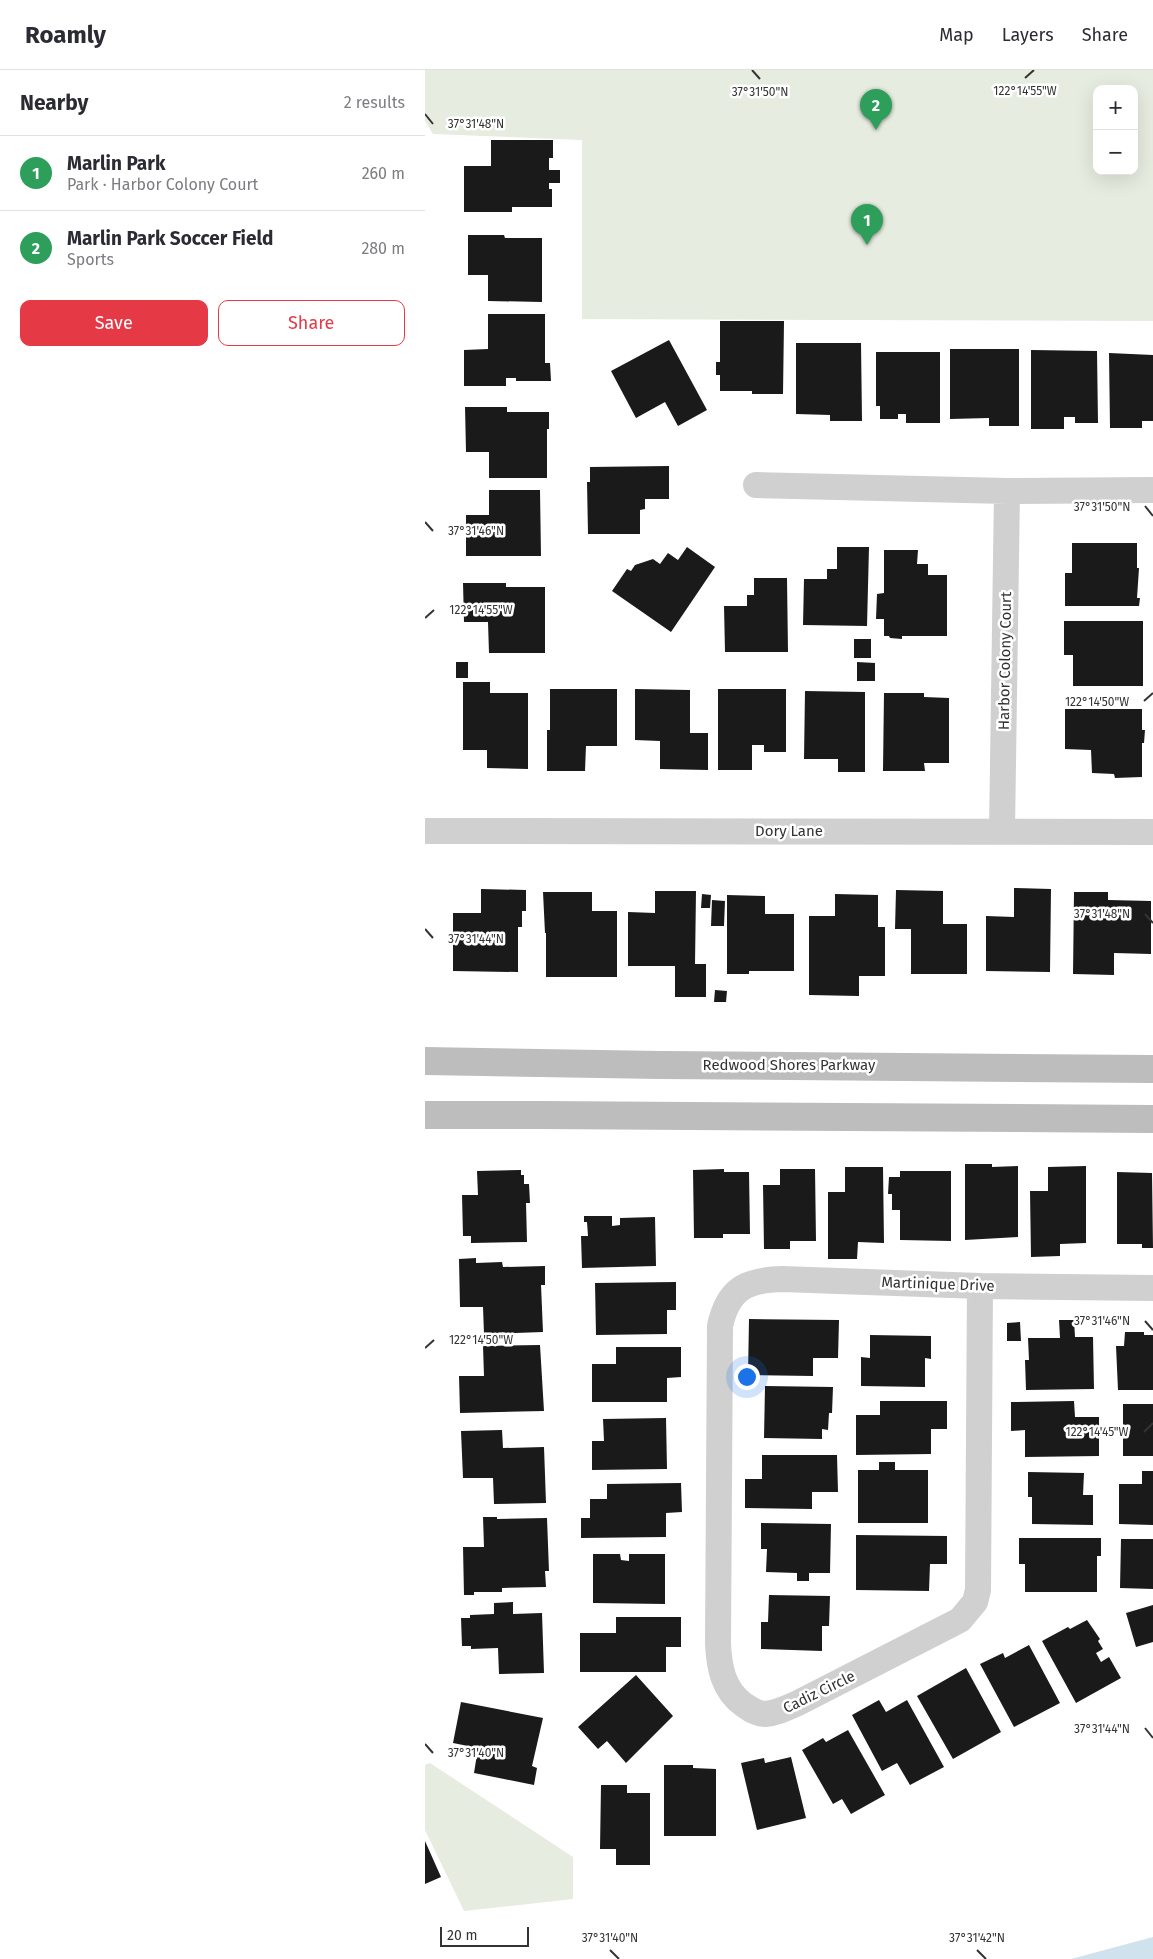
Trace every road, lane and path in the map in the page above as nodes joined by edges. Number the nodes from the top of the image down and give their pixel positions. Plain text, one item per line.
1 (756, 485) dead end
2 (1153, 490) edge
3 (1007, 491) junction
4 (425, 831) edge
5 (1002, 831) junction
6 (1153, 832) edge
7 (425, 1061) edge
8 (1153, 1069) edge
9 (425, 1116) edge
10 (1153, 1119) edge
11 (980, 1286) junction
12 (1153, 1288) edge
13 (729, 1299) joint

1 - 3 street
2 - 3 street
3 - 5 street, Harbor Colony Court
4 - 5 street, Dory Lane
5 - 6 street, Dory Lane
7 - 8 main road, Redwood Shores Parkway
9 - 10 main road
11 - 12 street, Martinique Drive
11 - 13 street, Martinique Drive
11 - 13 street, Cadiz Circle

